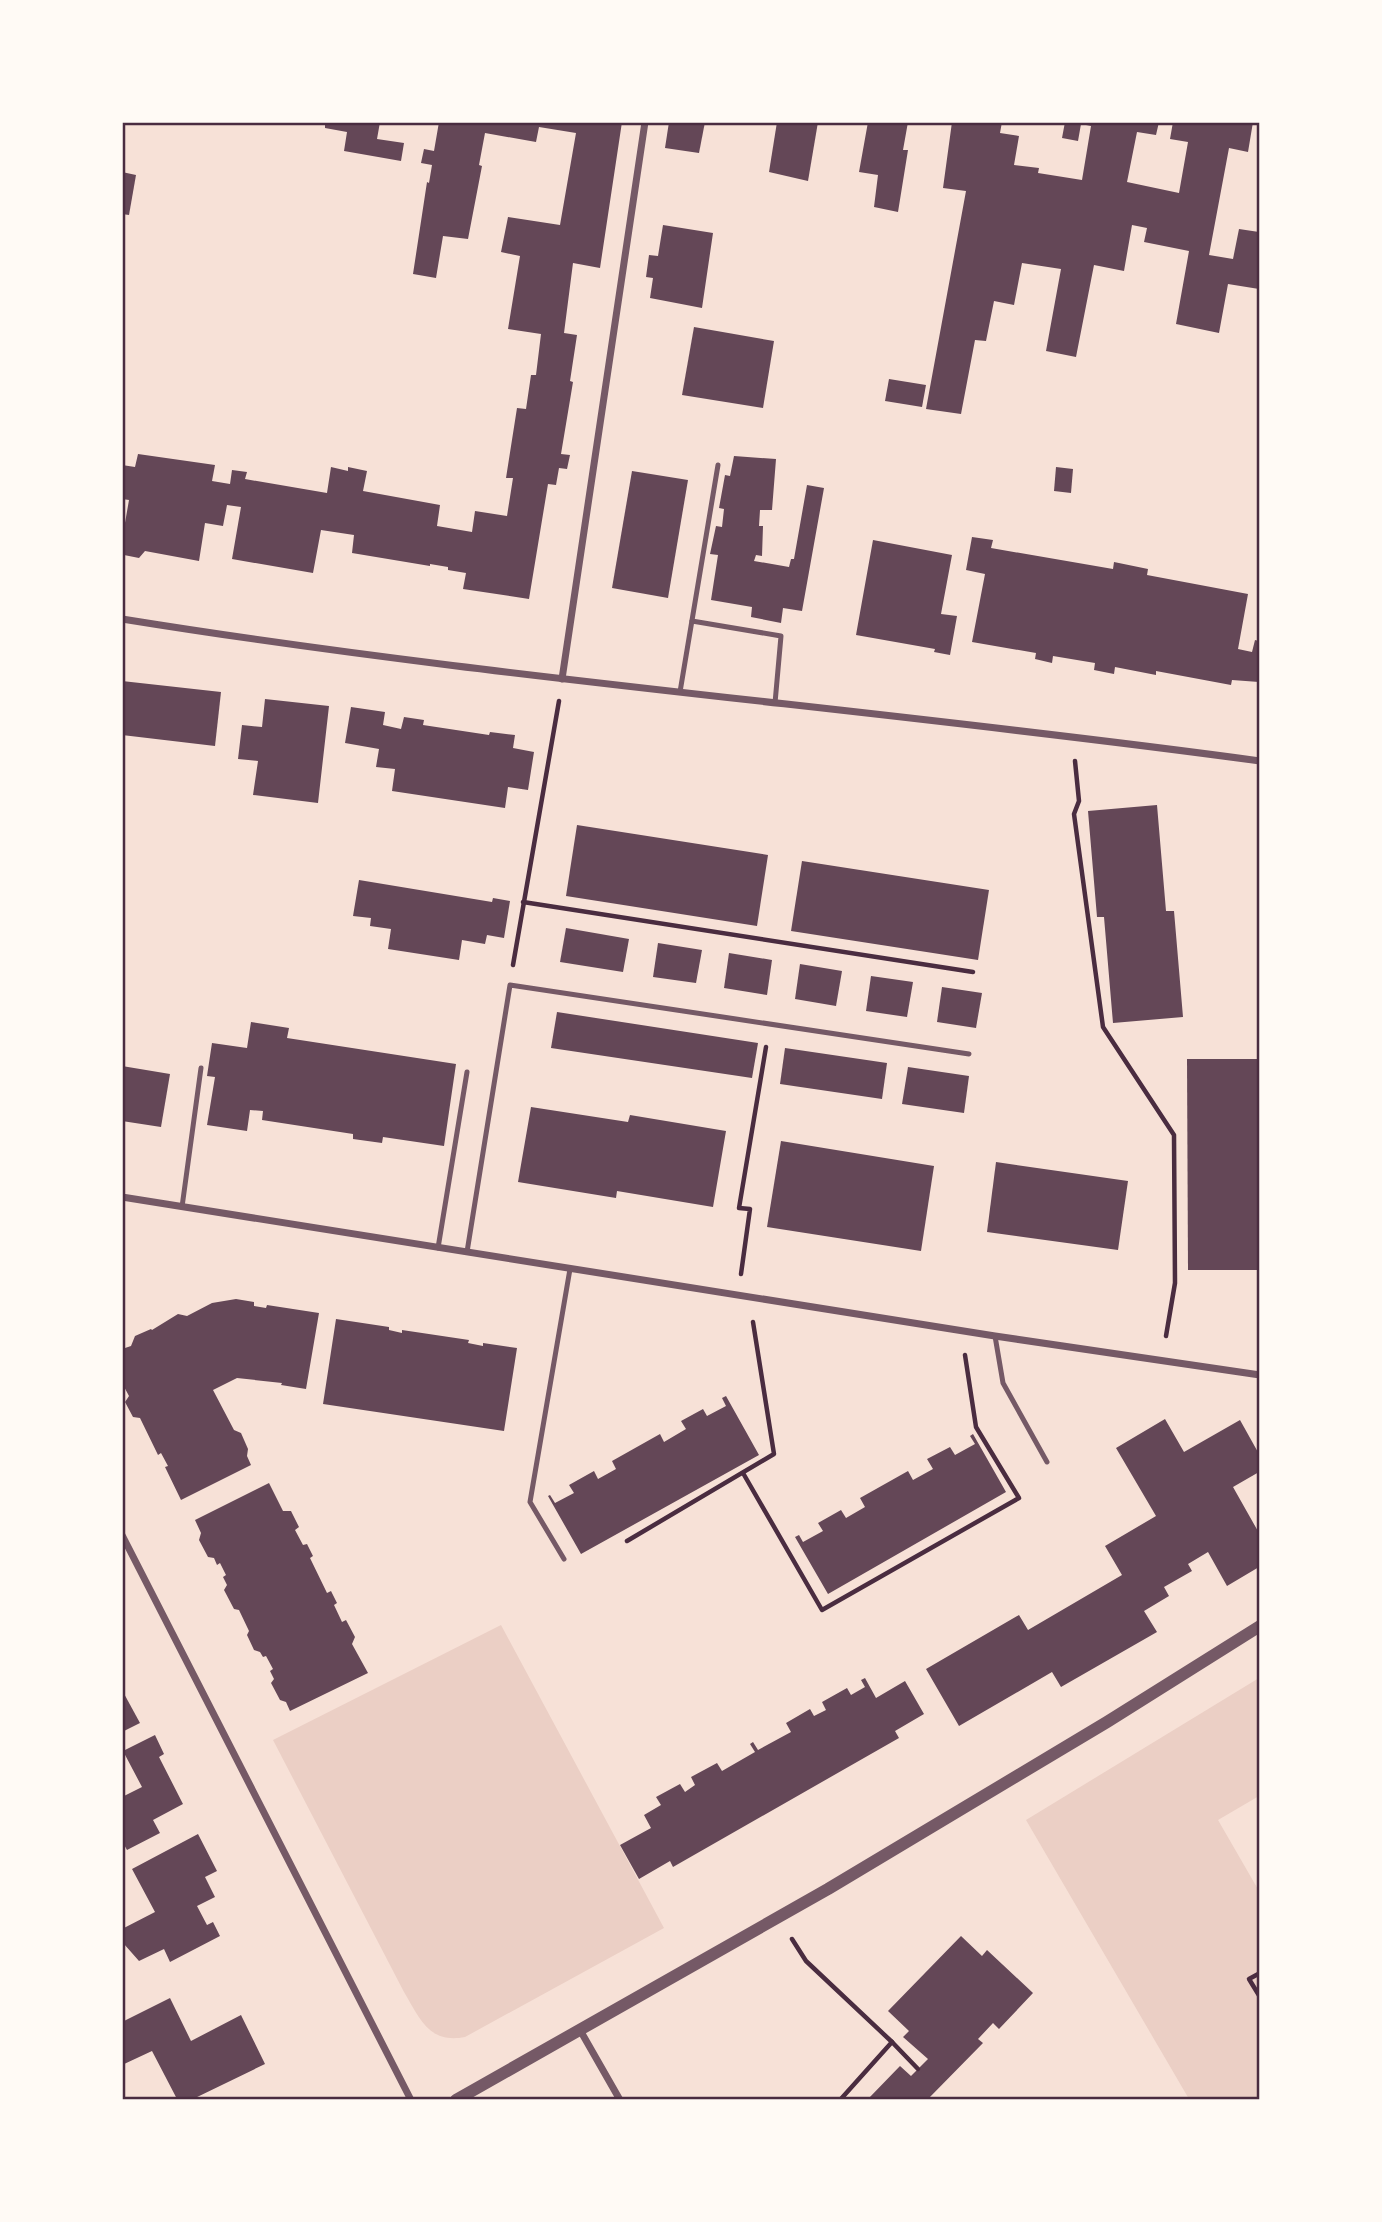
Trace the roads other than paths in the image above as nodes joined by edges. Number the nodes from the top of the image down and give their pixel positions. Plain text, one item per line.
1 (645, 122) edge
2 (718, 465) dead end
3 (122, 619) edge
4 (692, 621) junction
5 (562, 679) junction
6 (680, 692) junction
7 (775, 703) junction
8 (1259, 761) edge
9 (969, 1054) dead end
10 (201, 1068) dead end
11 (467, 1072) dead end
12 (122, 1197) edge
13 (182, 1207) junction
14 (438, 1248) junction
15 (467, 1252) junction
16 (570, 1269) junction
17 (995, 1336) junction
18 (1259, 1375) edge
19 (1047, 1462) dead end
20 (122, 1535) edge
21 (564, 1559) dead end
22 (1259, 1626) edge
23 (580, 2030) junction
24 (411, 2099) edge
25 (456, 2099) edge
26 (620, 2099) edge

1 - 5 street
2 - 4 lane
3 - 5 street
4 - 6 lane
4 - 7 lane
5 - 6 street
6 - 7 street
7 - 8 street
9 - 15 lane
10 - 13 lane
11 - 14 lane
12 - 13 street
13 - 14 street
14 - 15 street
15 - 16 street
16 - 17 street
16 - 21 lane
17 - 18 street
17 - 19 lane
20 - 24 street
22 - 23 street
23 - 25 street
23 - 26 street

